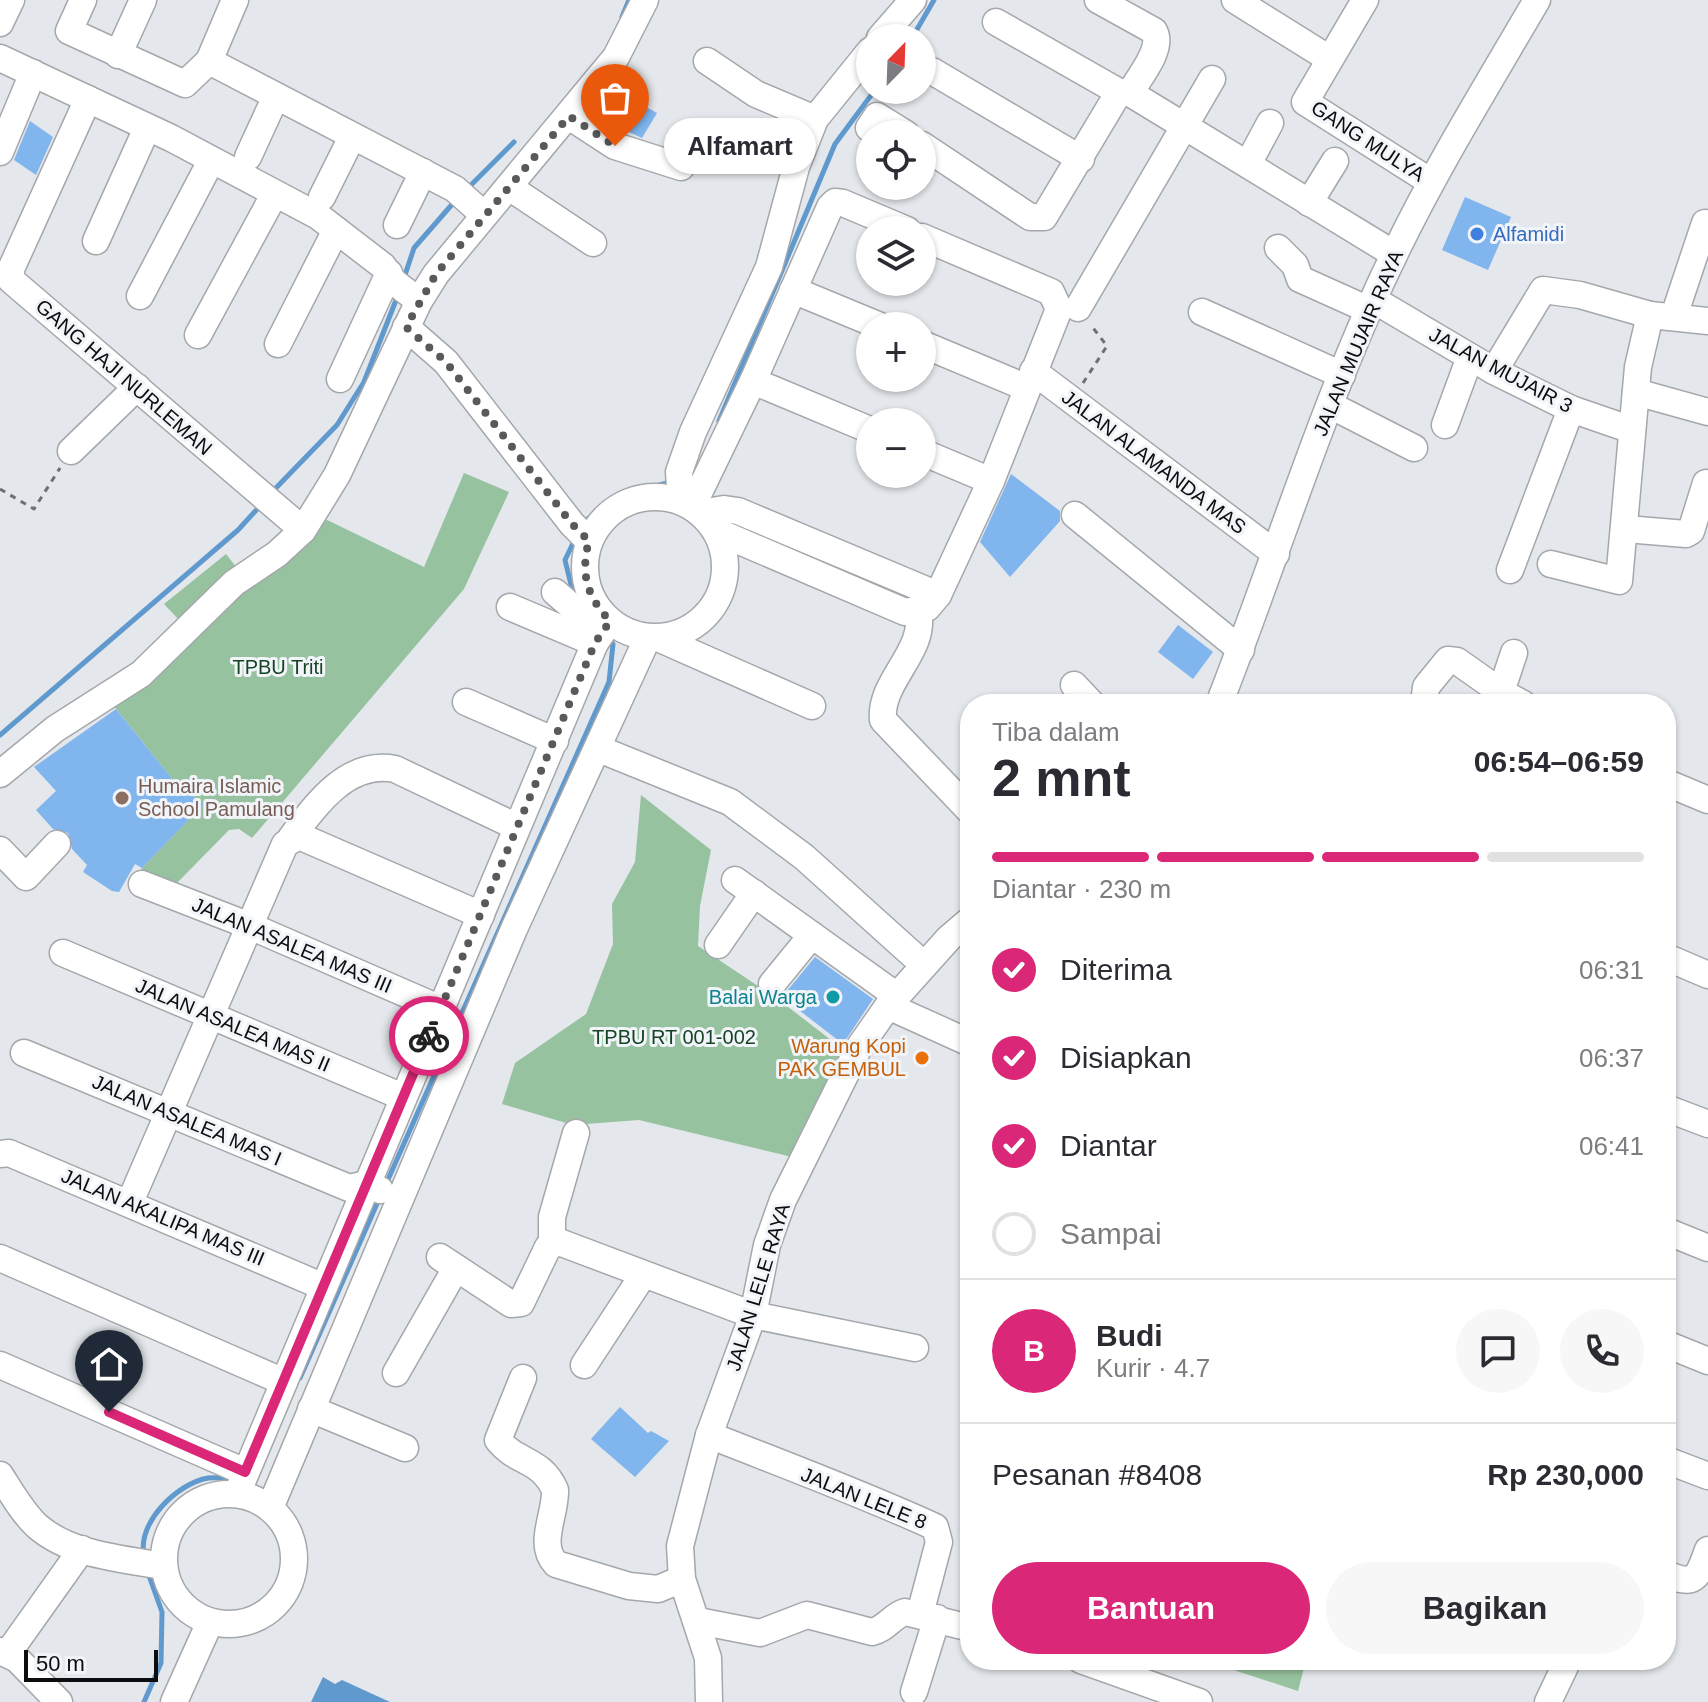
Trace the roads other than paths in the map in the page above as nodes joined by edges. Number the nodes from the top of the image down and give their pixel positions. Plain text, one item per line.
1 (11, 0) edge
2 (83, 0) edge
3 (143, 0) edge
4 (235, 0) edge
5 (645, 0) edge
6 (913, 0) edge
7 (1098, 0) edge
8 (1235, 0) edge
9 (1365, 0) edge
10 (1537, 0) edge
11 (1138, 9) edge
12 (996, 22) dead end
13 (0, 23) edge
14 (892, 24) edge
15 (118, 55) junction
16 (0, 58) edge
17 (1328, 58) junction
18 (209, 61) junction
19 (707, 61) dead end
20 (856, 68) edge
21 (33, 73) junction
22 (936, 73) edge
23 (1212, 79) dead end
24 (1124, 93) junction
25 (276, 96) junction
26 (88, 99) junction
27 (569, 116) junction
28 (815, 119) junction
29 (1270, 123) dead end
30 (1187, 126) junction
31 (147, 128) junction
32 (352, 137) junction
33 (0, 152) edge
34 (936, 154) edge
35 (248, 157) dead end
36 (1081, 159) junction
37 (211, 161) junction
38 (1335, 161) dead end
39 (1248, 164) junction
40 (681, 167) dead end
41 (423, 172) junction
42 (1431, 182) junction
43 (509, 187) junction
44 (274, 195) junction
45 (322, 197) dead end
46 (469, 202) junction
47 (1309, 203) junction
48 (871, 216) edge
49 (1705, 223) dead end
50 (397, 225) dead end
51 (336, 230) junction
52 (96, 241) dead end
53 (593, 243) dead end
54 (936, 243) edge
55 (1278, 248) dead end
56 (1394, 254) junction
57 (403, 287) junction
58 (793, 290) junction
59 (140, 296) dead end
60 (1371, 305) junction
61 (1078, 308) road end
62 (1202, 312) dead end
63 (1662, 315) junction
64 (856, 316) edge
65 (1708, 321) edge
66 (406, 327) junction
67 (198, 335) dead end
68 (278, 344) dead end
69 (936, 349) edge
70 (1470, 357) junction
71 (1494, 371) junction
72 (1342, 375) junction
73 (340, 379) dead end
74 (1029, 379) junction
75 (753, 381) junction
76 (137, 387) junction
77 (1636, 392) junction
78 (1330, 405) junction
79 (1571, 409) junction
80 (1708, 412) edge
81 (856, 424) edge
82 (1445, 425) dead end
83 (1632, 430) junction
84 (1414, 448) dead end
85 (71, 451) road end
86 (936, 458) edge
87 (991, 481) junction
88 (1706, 483) dead end
89 (694, 502) junction
90 (1075, 515) dead end
91 (1626, 529) junction
92 (303, 530) junction
93 (581, 532) junction
94 (1276, 554) junction
95 (1551, 564) dead end
96 (1510, 570) dead end
97 (555, 592) dead end
98 (928, 604) junction
99 (510, 607) dead end
100 (602, 632) junction
101 (653, 637) junction
102 (1241, 650) junction
103 (1514, 653) dead end
104 (1223, 694) edge
105 (1425, 694) edge
106 (1506, 694) edge
107 (1512, 694) edge
108 (466, 702) dead end
109 (812, 706) dead end
110 (555, 741) junction
111 (599, 749) junction
112 (0, 774) edge
113 (1676, 787) edge
114 (1708, 800) edge
115 (960, 801) edge
116 (517, 827) junction
117 (291, 838) junction
118 (57, 844) dead end
119 (0, 850) edge
120 (142, 884) dead end
121 (481, 915) junction
122 (250, 926) junction
123 (960, 930) edge
124 (812, 935) junction
125 (1676, 943) edge
126 (718, 945) dead end
127 (63, 953) dead end
128 (1708, 955) edge
129 (1676, 961) edge
130 (924, 965) junction
131 (1708, 975) edge
132 (772, 984) dead end
133 (892, 1001) junction
134 (441, 1009) junction
135 (211, 1014) junction
136 (960, 1038) edge
137 (24, 1053) dead end
138 (403, 1097) junction
139 (170, 1112) junction
140 (1676, 1112) edge
141 (1708, 1124) edge
142 (576, 1133) dead end
143 (0, 1154) edge
144 (358, 1192) junction
145 (130, 1202) junction
146 (394, 1208) junction
147 (1676, 1235) edge
148 (552, 1243) junction
149 (1708, 1248) edge
150 (0, 1258) edge
151 (643, 1275) junction
152 (324, 1287) junction
153 (753, 1315) junction
154 (915, 1348) dead end
155 (1676, 1348) edge
156 (1708, 1361) edge
157 (0, 1365) edge
158 (584, 1365) dead end
159 (396, 1373) dead end
160 (523, 1378) dead end
161 (284, 1382) junction
162 (311, 1409) junction
163 (709, 1435) junction
164 (405, 1448) dead end
165 (1676, 1464) edge
166 (0, 1475) edge
167 (1708, 1476) edge
168 (241, 1483) junction
169 (270, 1508) junction
170 (82, 1549) junction
171 (1708, 1550) edge
172 (153, 1564) junction
173 (682, 1579) junction
174 (1676, 1579) edge
175 (928, 1616) junction
176 (698, 1621) junction
177 (210, 1622) junction
178 (960, 1625) edge
179 (4, 1652) edge
180 (1109, 1670) edge
181 (1563, 1670) edge
182 (914, 1692) dead end
183 (59, 1702) edge
184 (174, 1702) edge
185 (709, 1702) edge
186 (1199, 1702) edge
187 (1548, 1702) edge

1 - 13 street
2 - 15 street
3 - 15 street
4 - 18 street
5 - 27 street
6 - 14 street
7 - 11 street
8 - 17 street
9 - 17 street, GANG MULYA
10 - 42 street, JALAN MUJAIR RAYA
11 - 24 street
12 - 24 street
15 - 18 street
16 - 21 street
17 - 42 street, GANG MULYA
18 - 25 street
19 - 28 street
20 - 28 street
21 - 26 street
21 - 33 street
22 - 36 street
23 - 30 street
24 - 30 street
24 - 36 street
25 - 32 street
25 - 35 street
26 - 31 street
26 - 76 street, GANG HAJI NURLEMAN
27 - 40 street
27 - 43 street
28 - 89 street
29 - 39 street
30 - 39 street
30 - 61 street
31 - 37 street
31 - 52 street
32 - 41 street
32 - 45 street
34 - 36 street
37 - 44 street
37 - 59 street
38 - 47 street
39 - 47 street
41 - 46 street
41 - 50 street
42 - 56 street, JALAN MUJAIR RAYA
43 - 46 street
43 - 53 street
44 - 51 street
44 - 67 street
46 - 57 street
47 - 56 street
48 - 58 street
49 - 63 street
51 - 57 street
51 - 68 street
54 - 74 street
55 - 60 street, JALAN MUJAIR 3
56 - 60 street, JALAN MUJAIR RAYA
57 - 66 street
57 - 73 street
58 - 64 street
58 - 75 street
60 - 70 street, JALAN MUJAIR 3
60 - 72 street, JALAN MUJAIR RAYA
62 - 72 street
63 - 65 street
63 - 71 street
63 - 77 street
66 - 92 street
66 - 93 street
69 - 74 street, JALAN ALAMANDA MAS
70 - 71 street, JALAN MUJAIR 3
70 - 82 street
71 - 79 street, JALAN MUJAIR 3
72 - 78 street, JALAN MUJAIR RAYA
74 - 87 street
74 - 94 street, JALAN ALAMANDA MAS
75 - 81 street
75 - 89 street
76 - 85 street
76 - 92 street, GANG HAJI NURLEMAN
77 - 80 street
77 - 83 street
78 - 84 street
78 - 94 street, JALAN MUJAIR RAYA
79 - 83 street, JALAN MUJAIR 3
79 - 96 street
83 - 91 street
86 - 87 street
87 - 98 street
88 - 91 street
89 - 93 street
89 - 98 street
89 - 101 street
90 - 102 street
91 - 95 street
92 - 112 street
93 - 100 street
94 - 102 street, JALAN MUJAIR RAYA
97 - 100 street
98 - 115 street
99 - 100 street
100 - 101 street
100 - 110 street
101 - 109 street
101 - 111 street
102 - 104 street, JALAN MUJAIR RAYA
103 - 107 street
105 - 106 street
108 - 110 street
110 - 116 street
111 - 130 street
111 - 146 street
113 - 114 street
116 - 117 street
116 - 121 street
117 - 121 street
117 - 122 street
118 - 119 street
120 - 122 street, JALAN ASALEA MAS III
121 - 134 street
122 - 134 street, JALAN ASALEA MAS III
122 - 135 street
123 - 130 street, JALAN LELE RAYA
124 - 126 street
124 - 132 street
124 - 133 street
125 - 128 street
127 - 135 street, JALAN ASALEA MAS II
129 - 131 street
130 - 133 street, JALAN LELE RAYA
133 - 136 street
133 - 153 street, JALAN LELE RAYA
134 - 138 street
135 - 138 street, JALAN ASALEA MAS II
135 - 139 street
137 - 139 street, JALAN ASALEA MAS I
138 - 144 street
139 - 144 street, JALAN ASALEA MAS I
139 - 145 street
140 - 141 street
142 - 148 street
143 - 145 street, JALAN AKALIPA MAS III
144 - 146 street, JALAN ASALEA MAS I
144 - 152 street
145 - 152 street, JALAN AKALIPA MAS III
146 - 162 street
147 - 149 street
148 - 151 street
148 - 159 street
150 - 161 street
151 - 153 street
151 - 158 street
152 - 161 street
153 - 154 street
153 - 163 street, JALAN LELE RAYA
155 - 156 street
157 - 168 street
160 - 173 street
161 - 168 street
162 - 164 street
162 - 169 street
163 - 173 street, JALAN LELE RAYA
163 - 175 street, JALAN LELE 8
165 - 167 street
166 - 170 street
168 - 169 street
168 - 172 street
169 - 177 street
170 - 172 street
170 - 179 street
171 - 174 street
172 - 177 street
173 - 176 street, JALAN LELE RAYA
175 - 176 street
175 - 178 street
175 - 182 street
176 - 185 street, JALAN LELE RAYA
177 - 184 street
179 - 183 street
180 - 186 street
181 - 187 street

